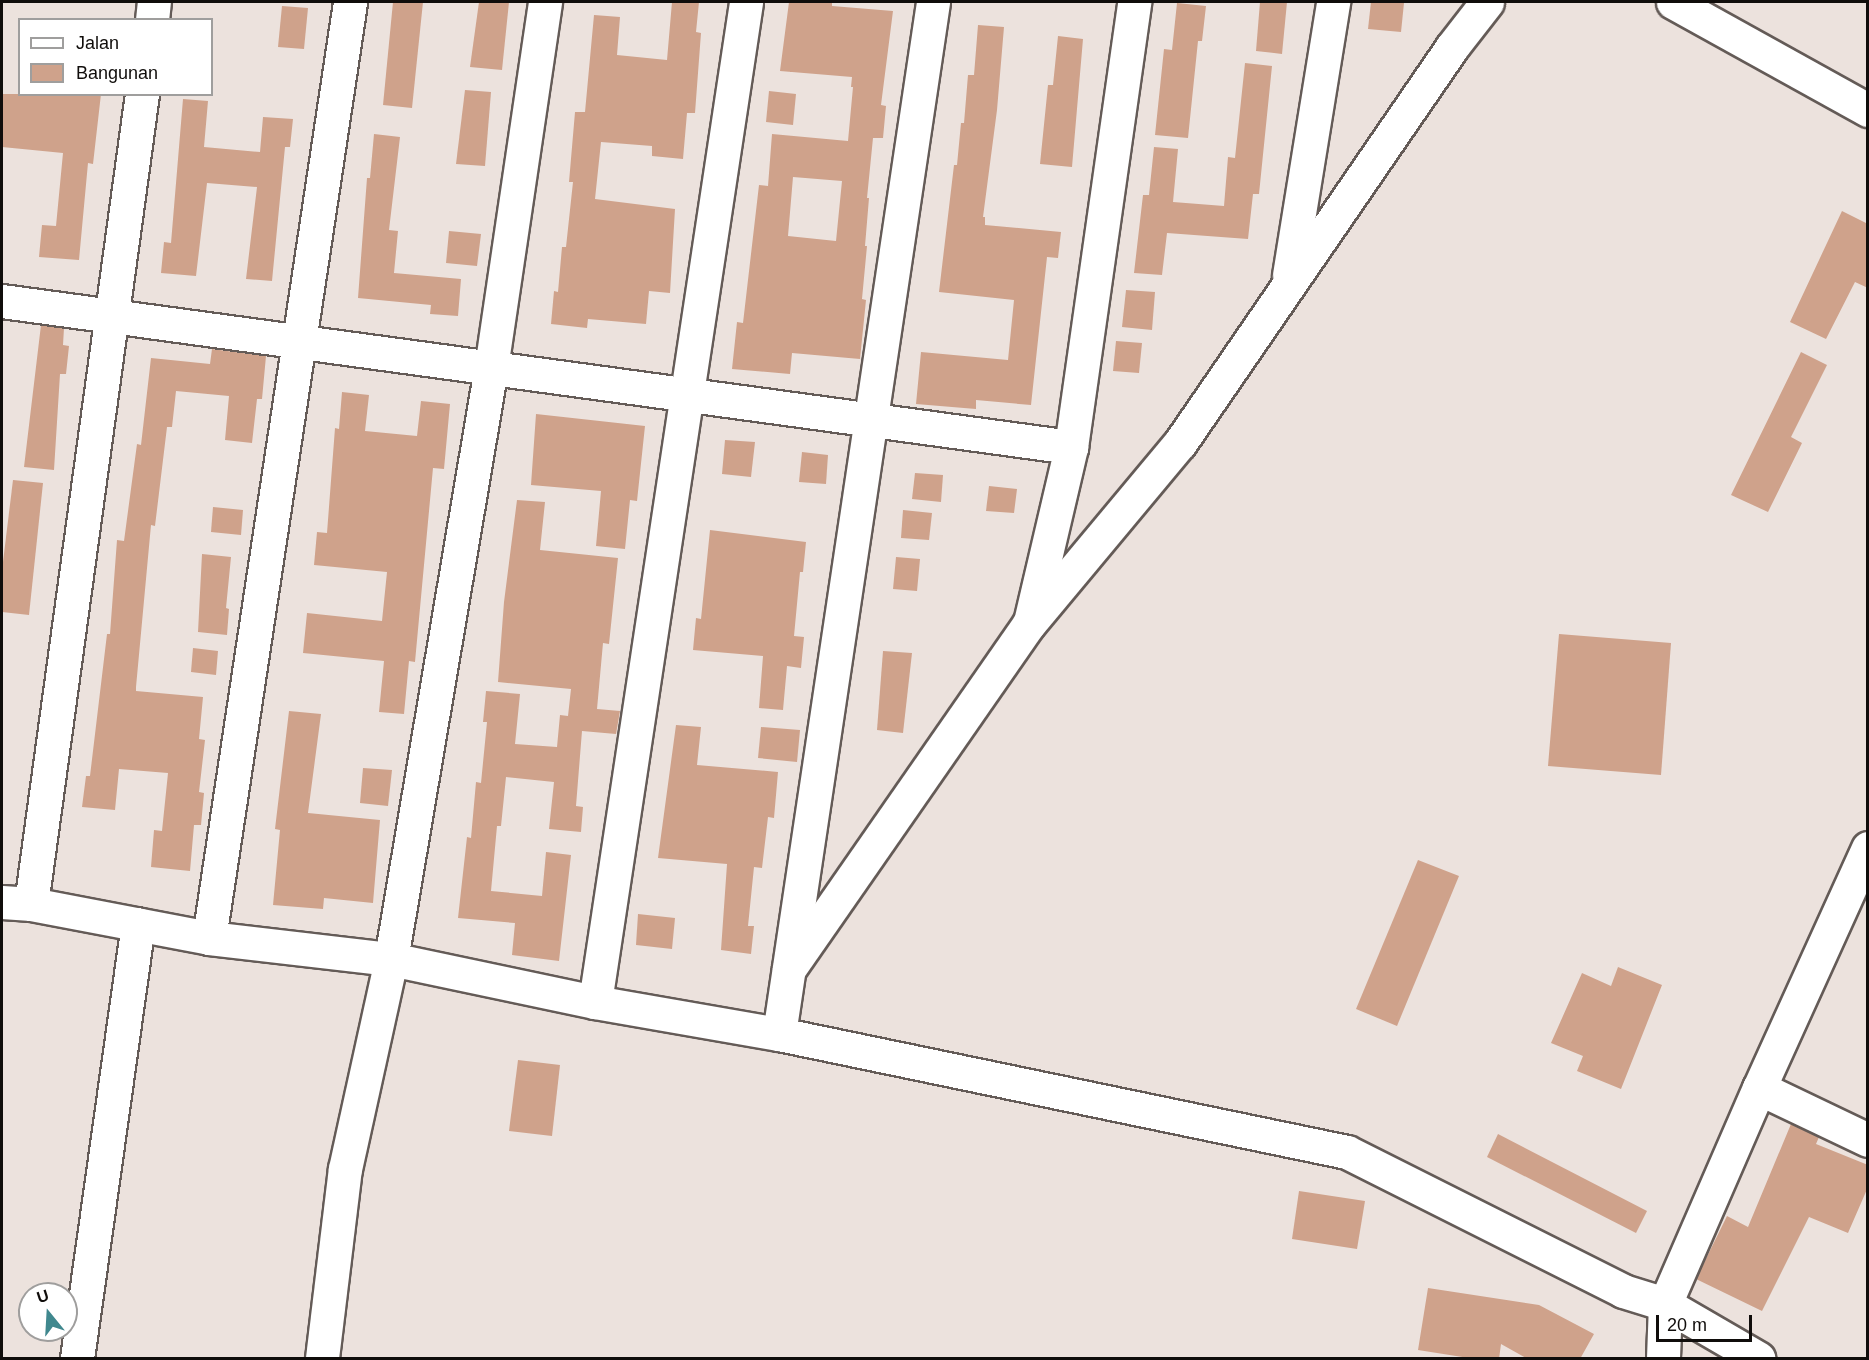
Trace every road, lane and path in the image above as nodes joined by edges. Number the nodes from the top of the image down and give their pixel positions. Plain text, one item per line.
1 (154, 2) edge
2 (350, 2) edge
3 (545, 2) edge
4 (746, 2) edge
5 (933, 2) edge
6 (1134, 2) edge
7 (1333, 2) edge
8 (1487, 2) edge
9 (1673, 2) edge
10 (152, 18) edge
11 (142, 96) edge
12 (1868, 110) edge
13 (1288, 284) junction
14 (2, 301) edge
15 (113, 316) junction
16 (300, 342) junction
17 (490, 368) junction
18 (688, 394) junction
19 (872, 419) junction
20 (1071, 447) junction
21 (1029, 624) junction
22 (1868, 848) edge
23 (16, 903) edge
24 (138, 924) junction
25 (209, 938) junction
26 (391, 959) junction
27 (789, 969) junction
28 (595, 1002) junction
29 (779, 1035) junction
30 (1759, 1088) junction
31 (1868, 1140) edge
32 (1665, 1304) junction
33 (77, 1359) edge
34 (322, 1359) edge
35 (1663, 1359) edge
36 (1758, 1359) edge

1 - 10 street
2 - 16 street
3 - 17 street
4 - 18 street
5 - 19 street
6 - 20 street
7 - 13 street
8 - 13 street
9 - 12 street
11 - 15 street
13 - 21 street
14 - 15 street
15 - 16 street
15 - 23 street
16 - 17 street
16 - 25 street
17 - 18 street
17 - 26 street
18 - 19 street
18 - 28 street
19 - 20 street
19 - 27 street
20 - 21 street
21 - 27 street
22 - 30 street
23 - 24 street
24 - 25 street
24 - 33 street
25 - 26 street
26 - 28 street
26 - 34 street
27 - 29 street
28 - 29 street
29 - 32 street
30 - 31 street
30 - 32 street
32 - 35 street
32 - 36 street

